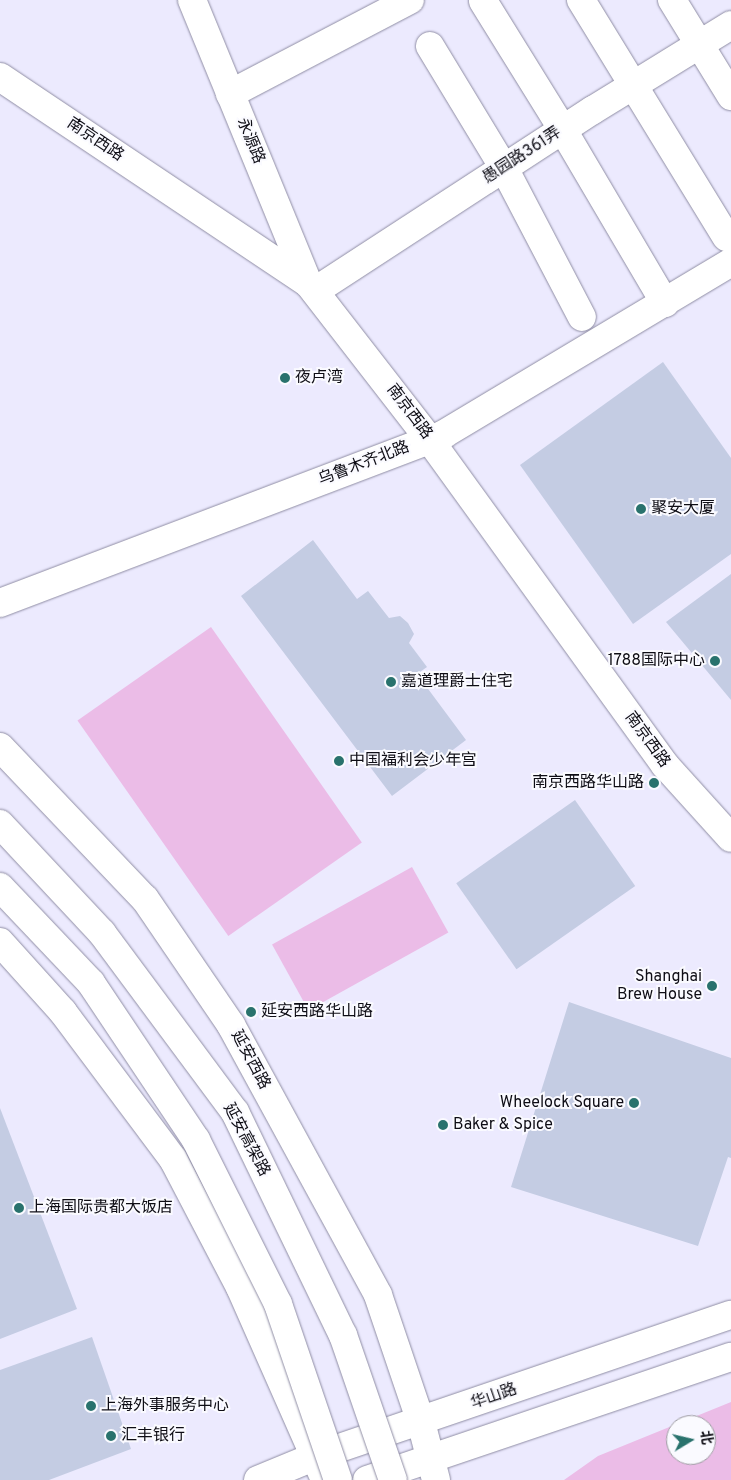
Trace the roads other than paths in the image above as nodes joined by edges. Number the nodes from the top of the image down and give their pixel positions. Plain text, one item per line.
1 (192, 0) edge
2 (410, 0) edge
3 (581, 0) edge
4 (672, 0) edge
5 (483, 1) edge
6 (731, 25) edge
7 (700, 44) junction
8 (430, 46) dead end
9 (0, 77) edge
10 (632, 85) junction
11 (230, 94) junction
12 (731, 96) edge
13 (563, 130) junction
14 (504, 168) junction
15 (728, 250) edge
16 (312, 287) junction
17 (665, 303) junction
18 (582, 317) dead end
19 (429, 439) junction
20 (0, 604) edge
21 (0, 747) edge
22 (0, 824) edge
23 (731, 838) edge
24 (0, 887) edge
25 (0, 942) edge
26 (731, 1315) edge
27 (731, 1357) edge
28 (421, 1422) junction
29 (320, 1468) edge
30 (433, 1469) edge
31 (258, 1480) edge
32 (338, 1480) edge
33 (367, 1480) edge
34 (393, 1480) edge

1 - 11 main road, 永源路
2 - 11 main road
3 - 10 main road
4 - 7 main road
5 - 13 main road
6 - 7 main road, 愚园路361弄
7 - 10 main road, 愚园路361弄
7 - 12 main road
8 - 14 main road
9 - 16 main road, 南京西路
10 - 13 main road, 愚园路361弄
10 - 15 main road
11 - 16 main road, 永源路
13 - 14 main road, 愚园路361弄
13 - 17 main road
14 - 16 main road, 愚园路361弄
14 - 18 main road
15 - 17 main road, 乌鲁木齐北路
16 - 19 main road, 南京西路
17 - 19 main road, 乌鲁木齐北路
19 - 20 main road, 乌鲁木齐北路
19 - 23 main road, 南京西路
21 - 28 main road, 延安西路
22 - 34 main road, 延安高架路, bridge
24 - 32 main road, bridge
25 - 29 main road
26 - 28 main road, 华山路
27 - 30 main road
28 - 29 main road, 华山路
28 - 30 main road, 延安西路
29 - 31 main road, 华山路
30 - 33 main road

